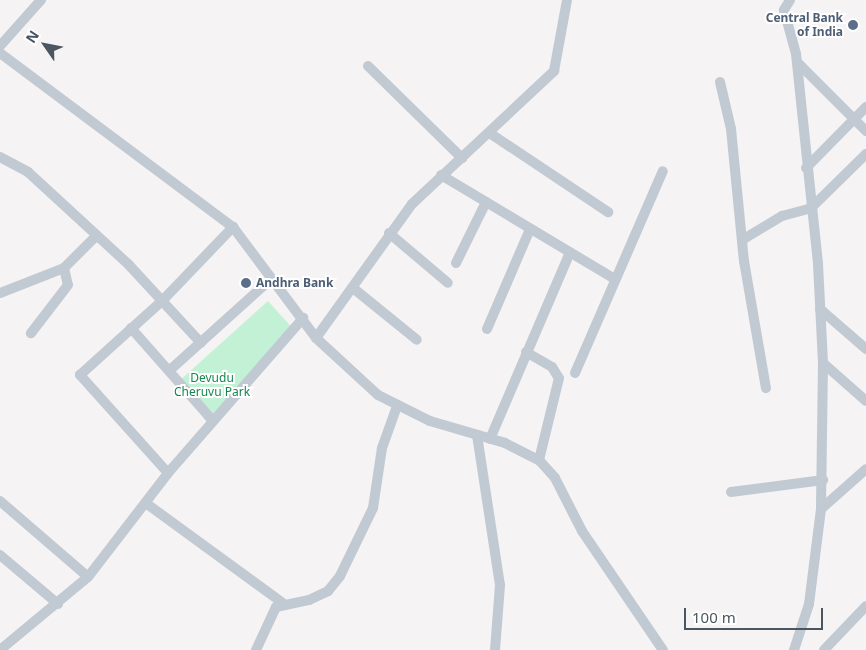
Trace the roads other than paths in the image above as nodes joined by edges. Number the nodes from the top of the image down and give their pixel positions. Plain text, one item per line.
1 (41, 0) edge
2 (567, 0) edge
3 (790, 0) edge
4 (0, 46) edge
5 (0, 53) edge
6 (797, 62) junction
7 (368, 66) dead end
8 (720, 82) dead end
9 (866, 107) edge
10 (854, 121) junction
11 (866, 131) edge
12 (491, 134) junction
13 (866, 154) edge
14 (0, 157) edge
15 (462, 158) junction
16 (806, 168) junction
17 (663, 171) dead end
18 (441, 175) junction
19 (486, 202) junction
20 (811, 208) junction
21 (608, 212) dead end
22 (233, 227) junction
23 (530, 228) junction
24 (389, 233) junction
25 (96, 236) junction
26 (742, 240) junction
27 (570, 252) junction
28 (456, 263) dead end
29 (64, 268) junction
30 (272, 278) junction
31 (615, 279) junction
32 (448, 283) dead end
33 (353, 288) junction
34 (0, 293) edge
35 (162, 301) junction
36 (820, 309) junction
37 (303, 318) junction
38 (132, 328) junction
39 (487, 329) dead end
40 (31, 333) dead end
41 (316, 338) junction
42 (417, 340) dead end
43 (201, 343) junction
44 (866, 349) edge
45 (526, 352) junction
46 (823, 363) junction
47 (170, 370) junction
48 (575, 373) dead end
49 (766, 388) dead end
50 (866, 401) edge
51 (397, 406) junction
52 (213, 422) junction
53 (477, 435) junction
54 (490, 439) junction
55 (539, 460) junction
56 (866, 469) edge
57 (168, 474) junction
58 (823, 480) junction
59 (731, 492) dead end
60 (0, 501) edge
61 (147, 504) junction
62 (821, 509) junction
63 (0, 555) edge
64 (88, 577) junction
65 (283, 603) junction
66 (58, 604) junction
67 (866, 606) edge
68 (0, 650) edge
69 (256, 650) edge
70 (495, 650) edge
71 (663, 650) edge
72 (794, 650) edge
73 (824, 650) edge

1 - 4 street
2 - 12 street
3 - 6 street
5 - 22 street
6 - 10 street
6 - 16 street
7 - 15 street
8 - 26 street
9 - 10 street
10 - 11 street
10 - 16 street
12 - 15 street
12 - 21 street
13 - 20 street
14 - 25 street
15 - 18 street
16 - 20 street
17 - 31 street
18 - 19 street
18 - 24 street
19 - 23 street
19 - 28 street
20 - 26 street
20 - 36 street
22 - 30 street
22 - 35 street
23 - 27 street
23 - 39 street
24 - 32 street
24 - 33 street
25 - 29 street
25 - 35 street
26 - 49 street
27 - 31 street
27 - 45 street
29 - 34 street
29 - 40 street
30 - 37 street
30 - 43 street
31 - 48 street
33 - 41 street
33 - 42 street
35 - 38 street
35 - 43 street
36 - 44 street
36 - 46 street
37 - 41 street
37 - 52 street
38 - 47 street
38 - 57 street
41 - 51 street
43 - 47 street
45 - 54 street
45 - 55 street
46 - 50 street
46 - 58 street
47 - 52 street
51 - 53 street
51 - 65 street
52 - 57 street
53 - 54 street
53 - 70 street
54 - 55 street
55 - 71 street
56 - 62 street
57 - 61 street
58 - 59 street
58 - 62 street
60 - 64 street
61 - 64 street
61 - 65 street
62 - 72 street
63 - 66 street
64 - 66 street
65 - 69 street
66 - 68 street
67 - 73 street

